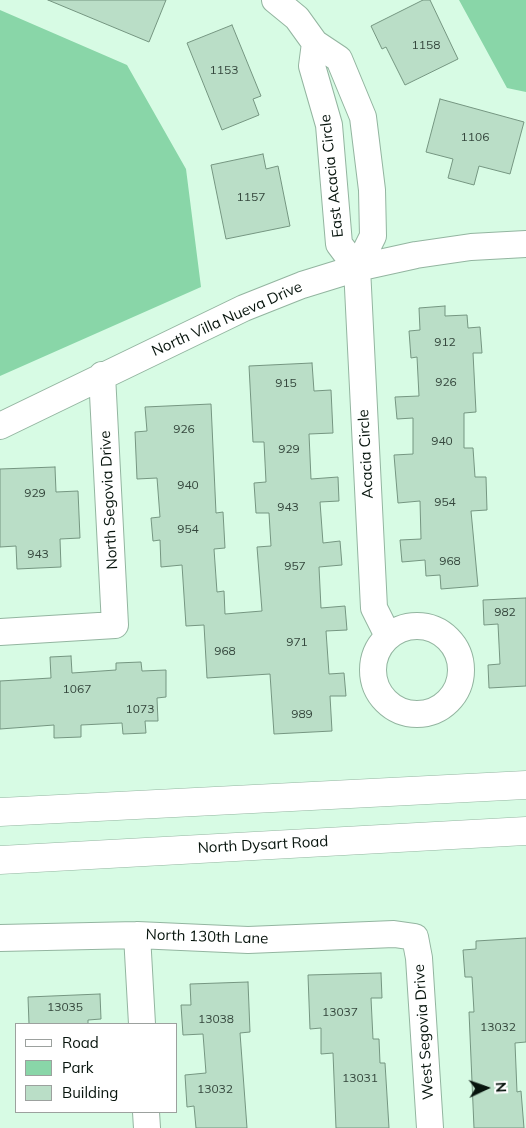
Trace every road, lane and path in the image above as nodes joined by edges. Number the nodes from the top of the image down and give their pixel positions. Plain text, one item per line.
1 (275, 0) edge
2 (316, 43) junction
3 (526, 244) edge
4 (357, 268) junction
5 (102, 375) junction
6 (0, 426) edge
7 (0, 632) edge
8 (388, 636) dead end
9 (526, 785) edge
10 (0, 812) edge
11 (526, 831) edge
12 (0, 860) edge
13 (138, 935) junction
14 (415, 937) joint
15 (0, 938) edge
16 (142, 1023) edge
17 (146, 1113) edge
18 (147, 1128) edge
19 (430, 1128) edge

1 - 2 street, East Acacia Circle
2 - 4 street, East Acacia Circle
2 - 4 street, East Acacia Circle
3 - 4 street, North Villa Nueva Drive
4 - 5 street, North Villa Nueva Drive
4 - 8 street, Acacia Circle
5 - 6 street, North Villa Nueva Drive
5 - 7 street, North Segovia Drive
9 - 10 main road
11 - 12 main road, North Dysart Road
13 - 14 street, North 130th Lane
13 - 15 street, North 130th Lane
13 - 16 street
14 - 19 street, West Segovia Drive
17 - 18 street

